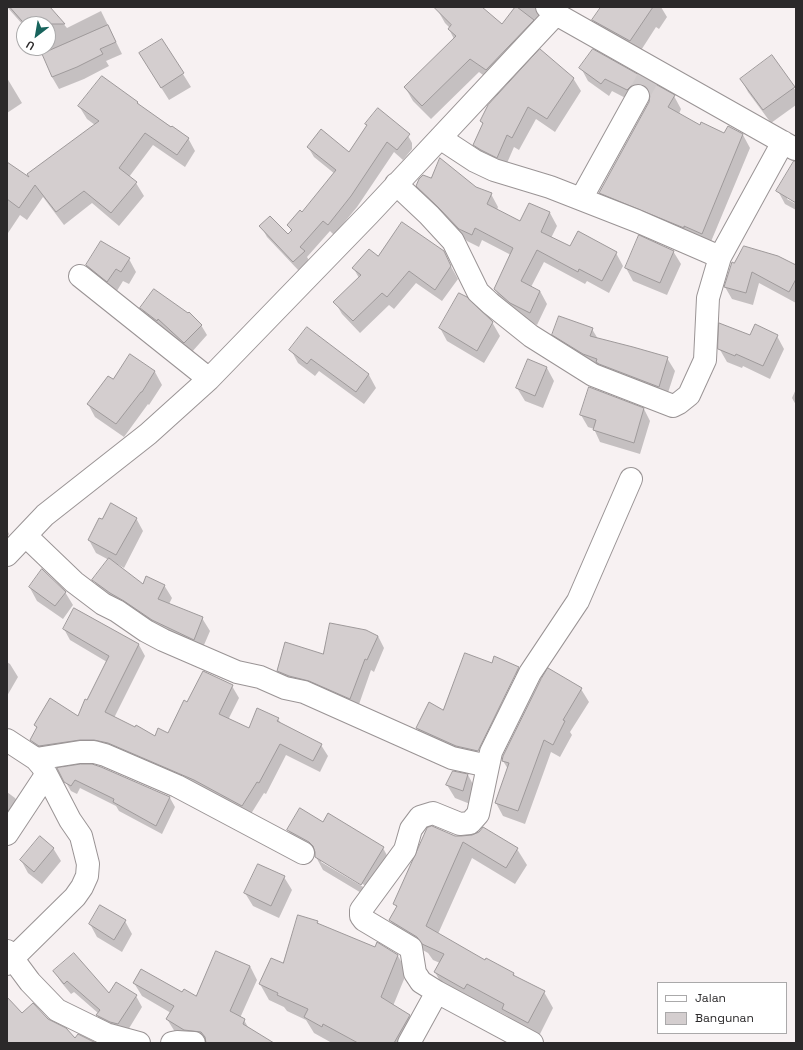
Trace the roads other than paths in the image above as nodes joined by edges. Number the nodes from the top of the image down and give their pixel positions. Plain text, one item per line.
1 (552, 10) edge
2 (638, 96) tunnel mouth
3 (440, 138) junction
4 (790, 146) edge
5 (396, 184) junction
6 (581, 200) junction
7 (720, 256) junction
8 (80, 276) dead end
9 (209, 379) junction
10 (631, 479) dead end
11 (26, 536) junction
12 (7, 555) edge
13 (7, 740) edge
14 (488, 766) junction
15 (41, 767) junction
16 (7, 834) edge
17 (303, 853) dead end
18 (9, 958) edge
19 (438, 992) junction
20 (139, 1043) edge
21 (172, 1043) edge
22 (194, 1043) edge
23 (409, 1043) edge
24 (532, 1043) edge

1 - 3 street
1 - 4 street
2 - 6 street
3 - 5 street
3 - 6 street
4 - 7 street
5 - 7 street
5 - 9 street
6 - 7 street
8 - 9 street
9 - 11 street
10 - 14 street
11 - 12 street
11 - 14 street
13 - 15 street
14 - 19 street
15 - 16 street
15 - 17 street
15 - 18 street
18 - 20 street
19 - 23 street
19 - 24 street
21 - 22 street

